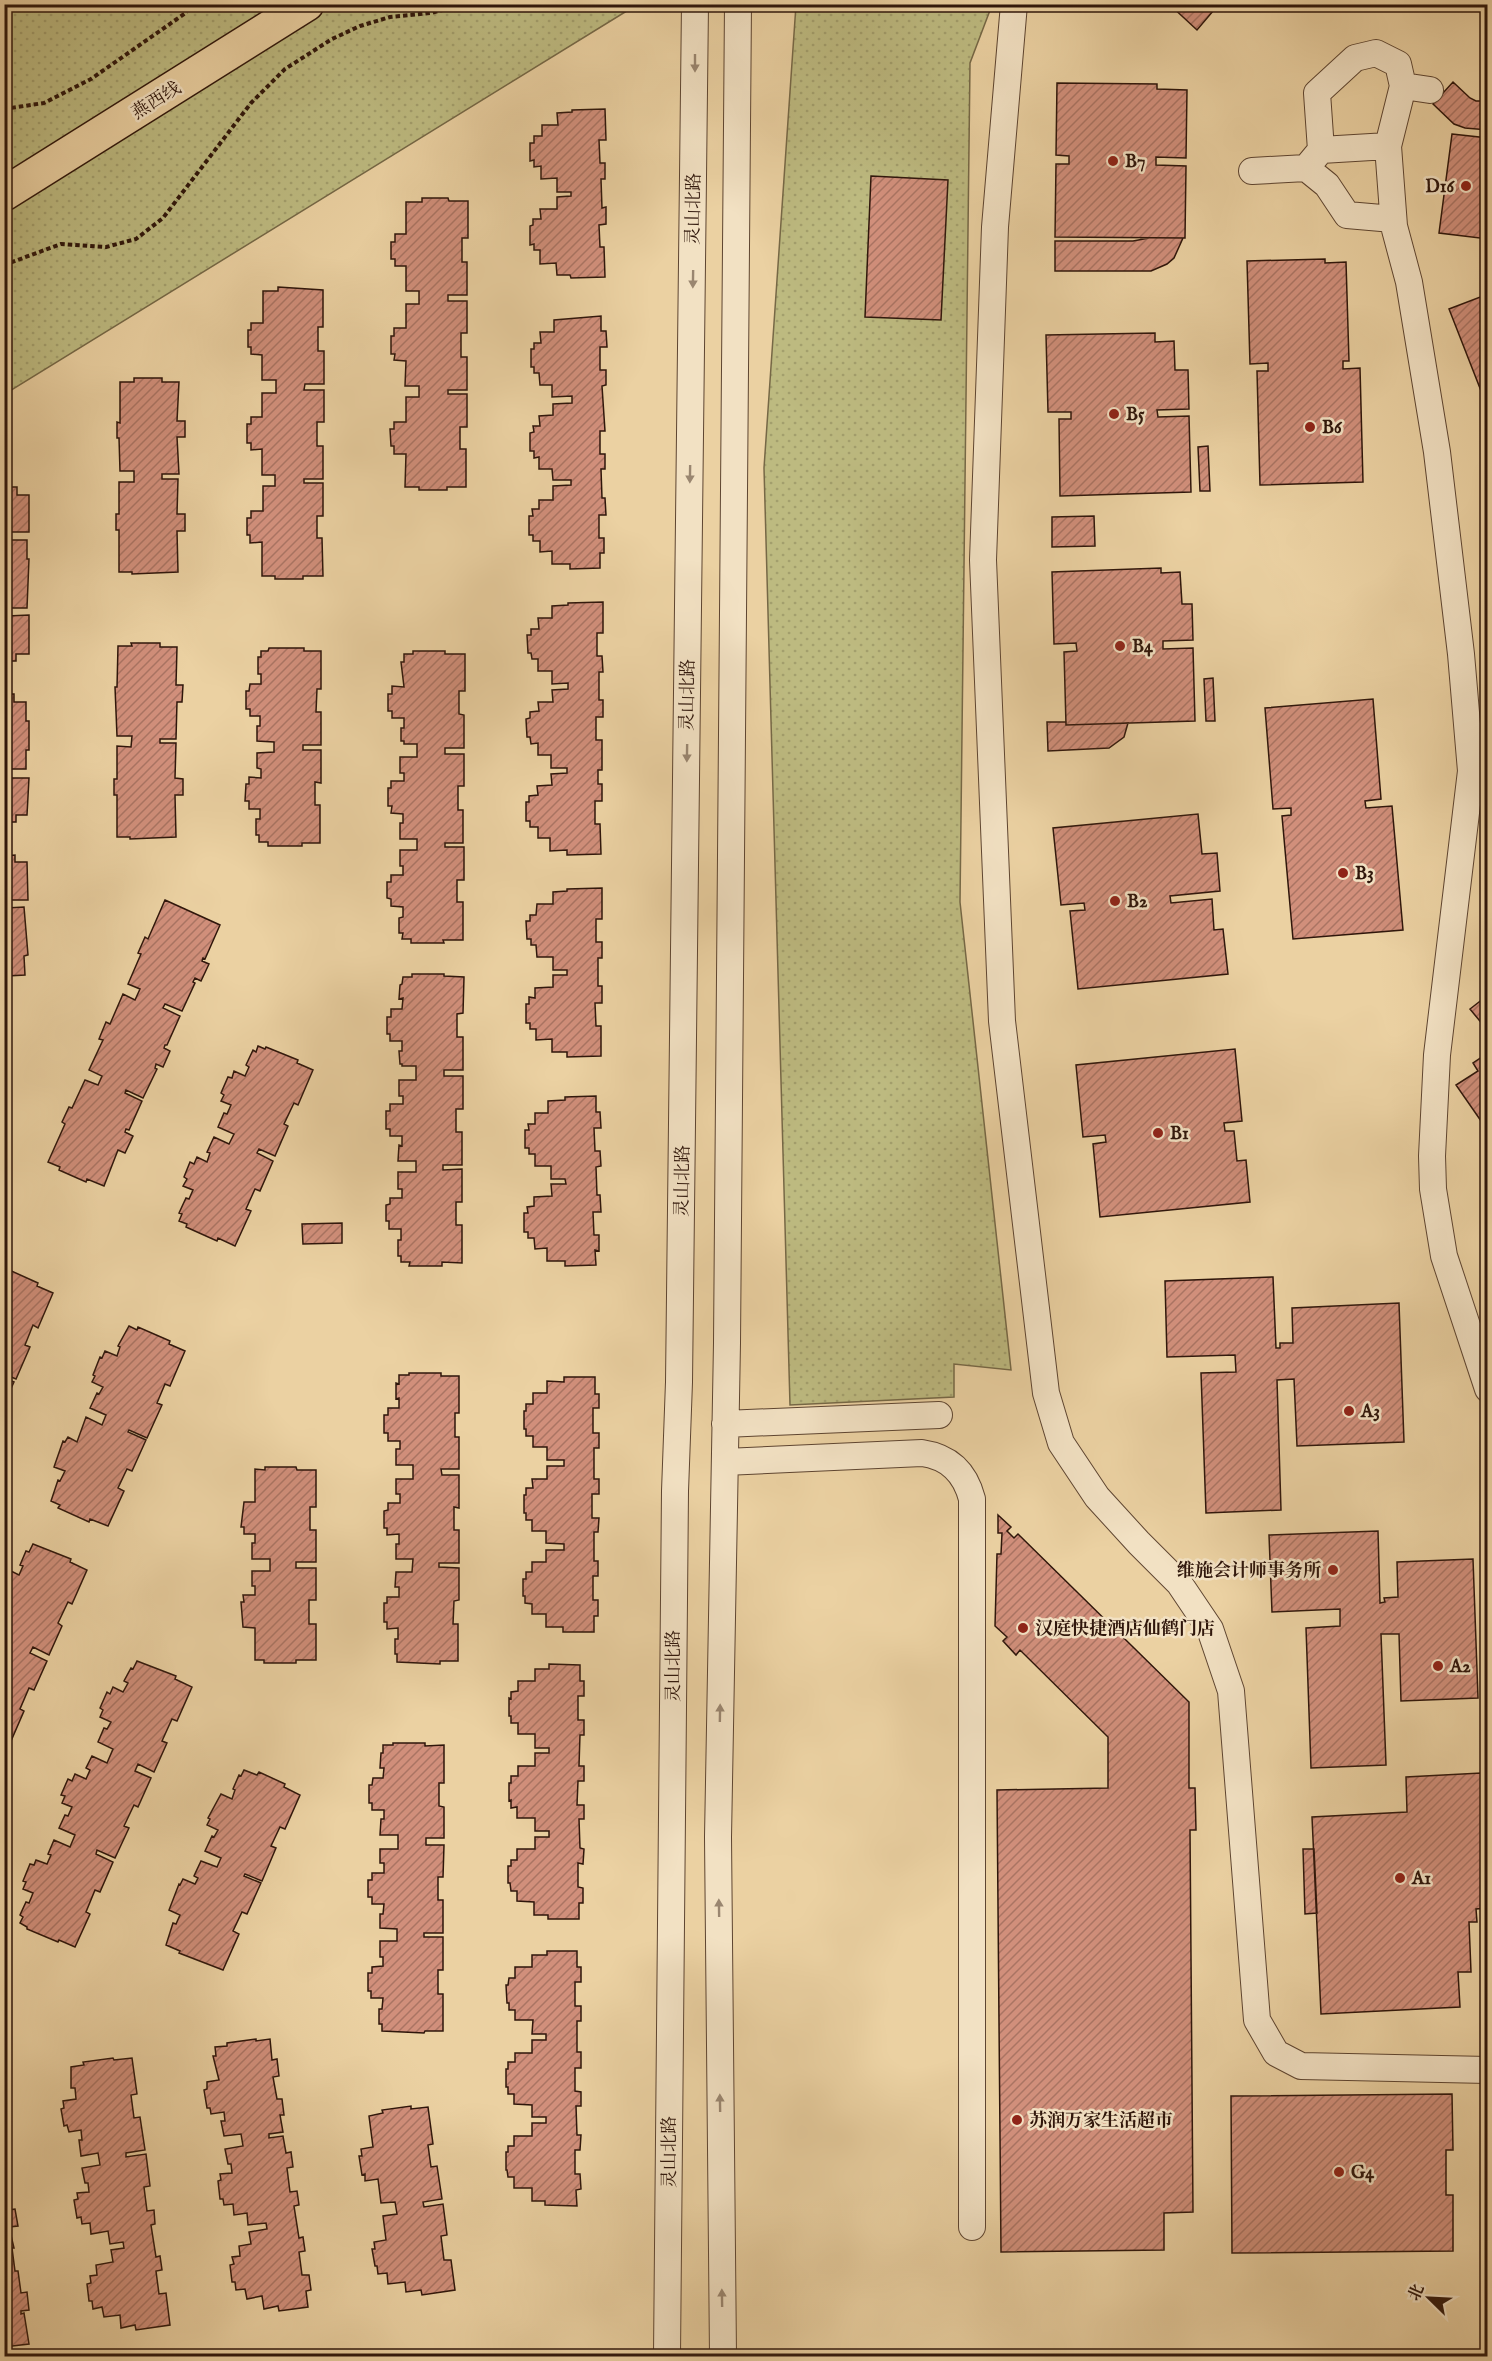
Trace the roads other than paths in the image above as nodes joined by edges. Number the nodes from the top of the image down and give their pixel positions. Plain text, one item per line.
1 (307, 4) edge
2 (695, 4) edge
3 (738, 4) edge
4 (1014, 4) edge
5 (1403, 86) junction
6 (1430, 90) dead end
7 (1388, 146) junction
8 (1313, 159) junction
9 (1252, 171) dead end
10 (4, 194) edge
11 (1393, 219) junction
12 (1488, 1389) edge
13 (939, 1415) dead end
14 (725, 1424) junction
15 (725, 1462) junction
16 (1488, 2070) edge
17 (972, 2227) dead end
18 (667, 2356) edge
19 (723, 2356) edge

1 - 10 main road, 燕西线
2 -> 18 street, 灵山北路
3 - 14 street
4 - 16 street
5 - 6 street
5 - 7 street
5 - 8 street
7 - 8 street
7 - 11 street
8 - 9 street
8 - 11 street
11 - 12 street
13 - 14 street
14 - 15 street
15 - 17 street
19 -> 15 street

